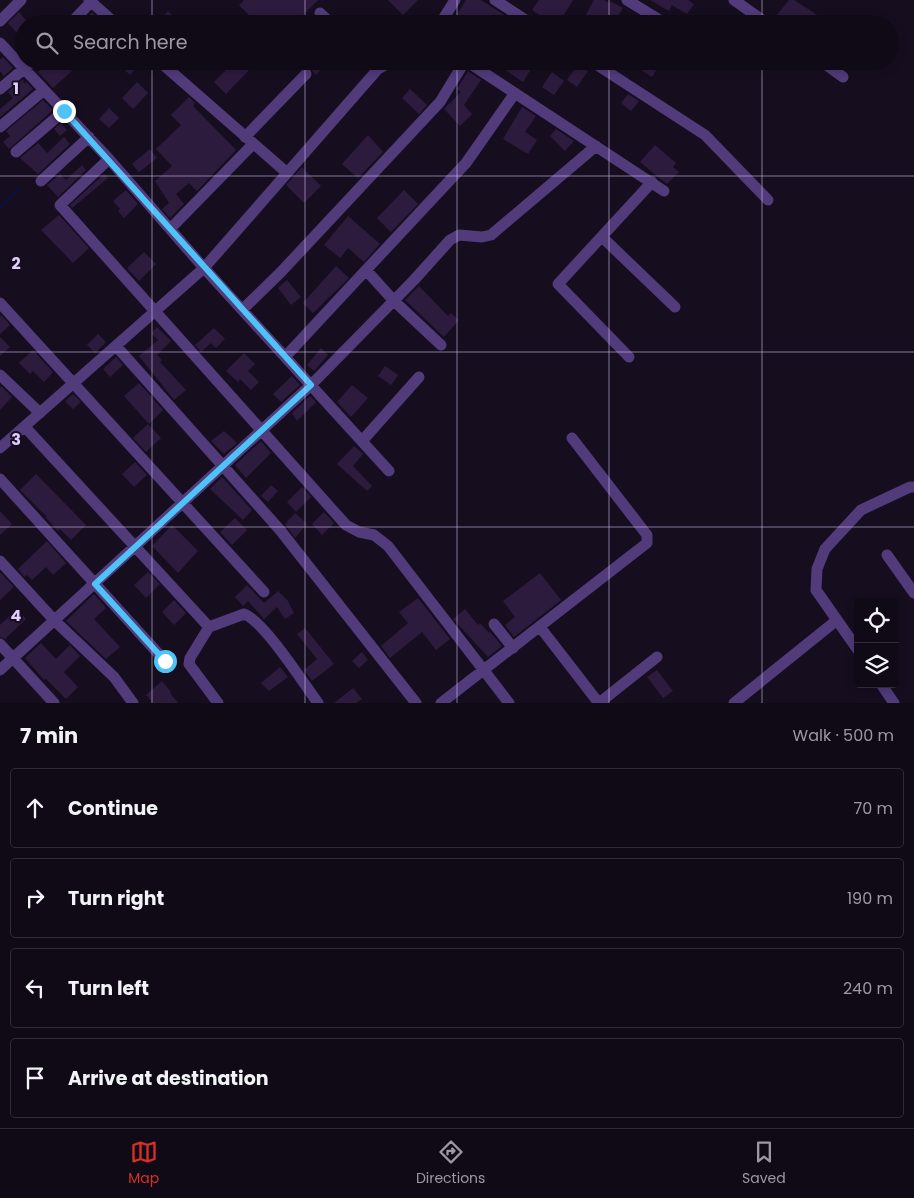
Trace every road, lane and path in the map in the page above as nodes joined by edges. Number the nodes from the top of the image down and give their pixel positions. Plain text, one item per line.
1 (21, 0) edge
2 (454, 0) edge
3 (495, 0) edge
4 (627, 0) edge
5 (734, 0) edge
6 (90, 1) edge
7 (78, 15) edge
8 (106, 15) edge
9 (445, 15) edge
10 (518, 15) edge
11 (651, 15) edge
12 (755, 15) edge
13 (0, 21) edge
14 (0, 43) edge
15 (15, 54) edge
16 (23, 70) edge
17 (32, 70) edge
18 (168, 70) edge
19 (370, 70) edge
20 (460, 70) edge
21 (479, 70) edge
22 (605, 70) edge
23 (833, 70) edge
24 (306, 74) dead end
25 (843, 77) dead end
26 (0, 89) edge
27 (44, 90) junction
28 (515, 93) junction
29 (64, 111) junction
30 (0, 127) edge
31 (89, 137) junction
32 (249, 141) junction
33 (596, 146) junction
34 (16, 152) dead end
35 (109, 159) junction
36 (286, 172) junction
37 (41, 181) dead end
38 (652, 182) junction
39 (664, 191) dead end
40 (768, 200) dead end
41 (171, 228) junction
42 (602, 237) junction
43 (204, 268) junction
44 (366, 270) junction
45 (394, 301) junction
46 (0, 303) edge
47 (675, 307) dead end
48 (242, 310) junction
49 (155, 311) junction
50 (441, 345) dead end
51 (116, 346) junction
52 (285, 357) junction
53 (629, 357) dead end
54 (0, 375) edge
55 (419, 377) dead end
56 (74, 382) junction
57 (311, 385) junction
58 (40, 413) junction
59 (25, 427) junction
60 (263, 430) junction
61 (572, 438) dead end
62 (362, 441) junction
63 (0, 448) edge
64 (223, 468) junction
65 (389, 471) dead end
66 (0, 479) edge
67 (914, 487) edge
68 (183, 504) junction
69 (136, 547) junction
70 (887, 554) dead end
71 (0, 561) edge
72 (95, 584) junction
73 (264, 592) dead end
74 (914, 593) edge
75 (55, 620) junction
76 (837, 620) junction
77 (494, 624) dead end
78 (540, 626) junction
79 (209, 627) junction
80 (0, 644) edge
81 (854, 644) edge
82 (513, 648) junction
83 (657, 657) dead end
84 (13, 658) junction
85 (165, 661) dead end
86 (0, 670) edge
87 (483, 671) junction
88 (884, 688) edge
89 (54, 703) edge
90 (133, 703) edge
91 (218, 703) edge
92 (318, 703) edge
93 (416, 703) edge
94 (441, 703) edge
95 (509, 703) edge
96 (598, 703) edge
97 (734, 703) edge
98 (894, 703) edge

1 - 13 street
2 - 9 street
3 - 10 street
4 - 11 street
5 - 12 street
6 - 7 street
6 - 8 street
14 - 15 street
16 - 26 street
17 - 27 street
18 - 32 street
19 - 36 street
20 - 48 street
21 - 28 street
22 - 40 street
23 - 25 street
24 - 32 street
27 - 29 street
27 - 30 street
28 - 33 street
28 - 44 street
29 - 31 street
29 - 34 street
31 - 35 street
31 - 37 street
32 - 36 street
32 - 41 street
33 - 38 street
33 - 45 street
35 - 41 street
35 - 49 street
36 - 43 street
38 - 39 street
38 - 42 street
41 - 43 street
42 - 47 street
42 - 53 street
43 - 48 street
43 - 49 street
44 - 45 street
44 - 52 street
45 - 50 street
45 - 57 street
46 - 56 street
48 - 52 street
49 - 51 street
49 - 60 street
51 - 56 street
51 - 64 street
52 - 57 street
54 - 58 street
55 - 62 street
56 - 58 street
56 - 68 street
57 - 60 street
57 - 62 street
58 - 59 street
59 - 63 street
59 - 69 street
60 - 64 street
60 - 87 street
61 - 78 street
62 - 65 street
64 - 68 street
64 - 93 street
66 - 72 street
67 - 76 street
68 - 69 street
68 - 73 street
69 - 72 street
69 - 79 street
70 - 74 street
71 - 75 street
72 - 75 street
72 - 85 street
75 - 84 street
75 - 90 street
76 - 81 street
76 - 97 street
77 - 82 street
78 - 82 street
78 - 96 street
79 - 91 street
79 - 92 street
80 - 84 street
82 - 87 street
83 - 96 street
84 - 86 street
84 - 89 street
87 - 94 street
87 - 95 street
88 - 98 street

